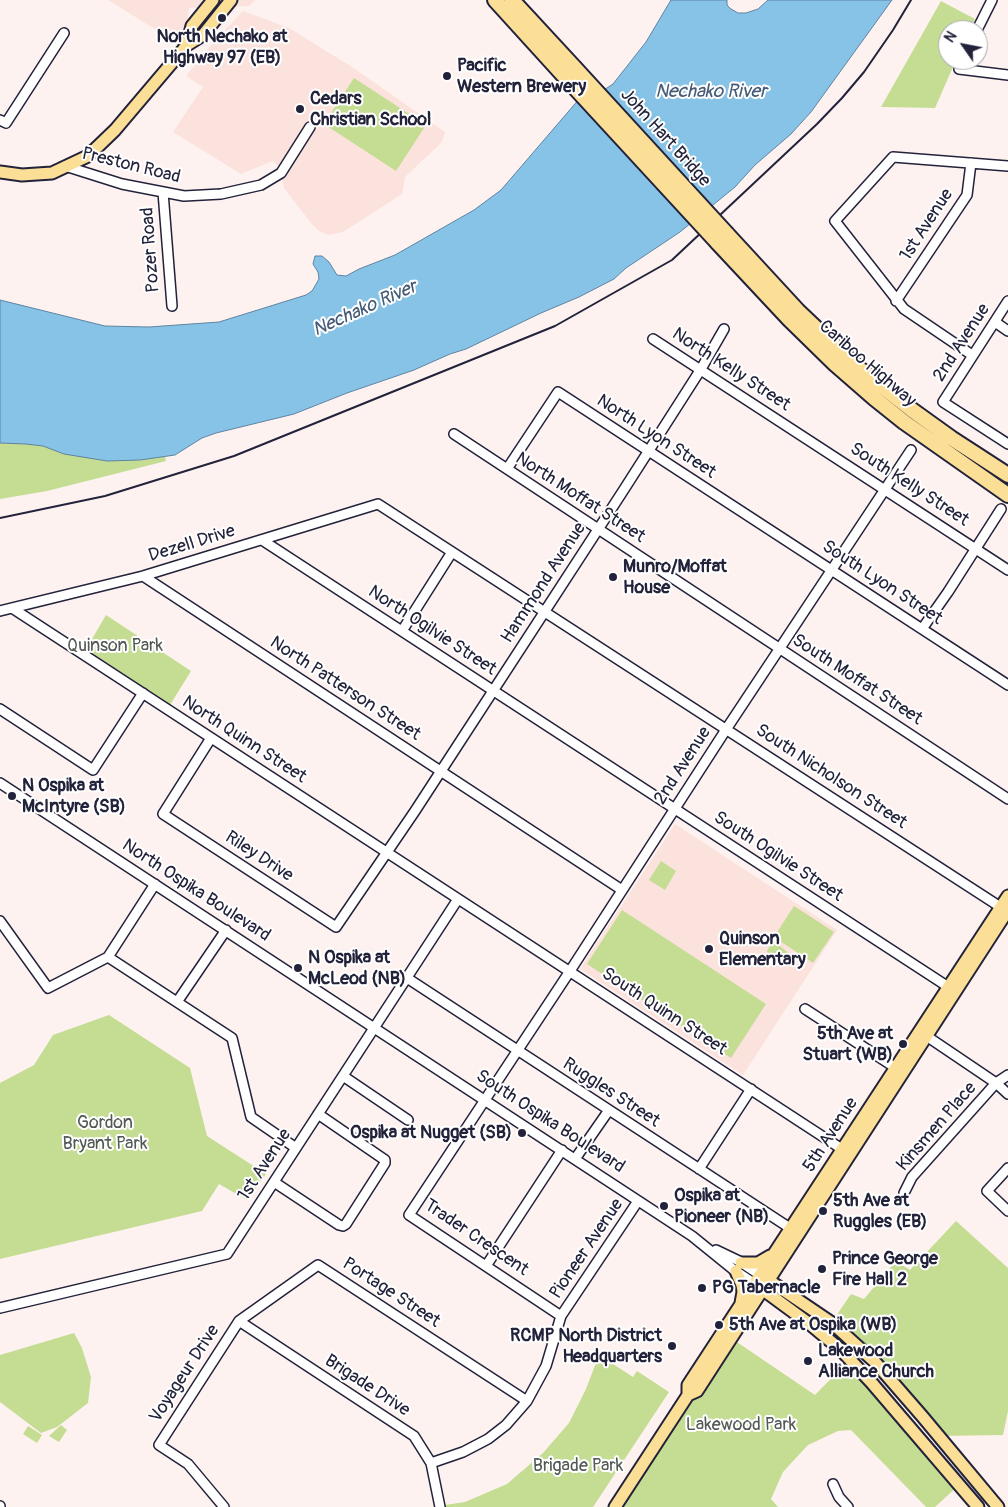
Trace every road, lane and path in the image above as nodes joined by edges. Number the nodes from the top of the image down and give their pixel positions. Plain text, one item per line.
1 (213, 0) edge
2 (231, 0) edge
3 (482, 0) edge
4 (496, 0) edge
5 (992, 0) edge
6 (514, 1) edge
7 (982, 20) edge
8 (64, 32) dead end
9 (532, 41) junction
10 (187, 45) junction
11 (987, 70) edge
12 (570, 72) junction
13 (1008, 75) edge
14 (0, 120) edge
15 (310, 127) dead end
16 (971, 163) junction
17 (65, 166) junction
18 (1008, 166) edge
19 (0, 172) edge
20 (164, 192) junction
21 (722, 238) junction
22 (896, 301) junction
23 (1008, 301) edge
24 (172, 306) dead end
25 (995, 322) junction
26 (724, 329) dead end
27 (1008, 330) edge
28 (653, 339) dead end
29 (972, 355) junction
30 (701, 370) junction
31 (791, 428) joint
32 (454, 434) dead end
33 (1008, 444) edge
34 (911, 450) dead end
35 (648, 451) junction
36 (507, 469) junction
37 (1008, 475) edge
38 (886, 489) junction
39 (1008, 495) edge
40 (378, 504) joint
41 (737, 509) joint
42 (1001, 509) dead end
43 (598, 529) junction
44 (262, 540) junction
45 (976, 548) junction
46 (452, 552) junction
47 (832, 570) junction
48 (1008, 570) edge
49 (143, 576) junction
50 (689, 589) joint
51 (12, 608) junction
52 (0, 611) edge
53 (544, 612) junction
54 (922, 629) junction
55 (402, 631) junction
56 (780, 649) junction
57 (1008, 685) edge
58 (493, 691) junction
59 (142, 693) junction
60 (0, 709) edge
61 (726, 728) junction
62 (211, 738) junction
63 (583, 750) joint
64 (440, 771) junction
65 (0, 783) edge
66 (1008, 799) edge
67 (675, 810) junction
68 (387, 852) junction
69 (155, 884) junction
70 (622, 890) junction
71 (1008, 896) edge
72 (458, 899) junction
73 (1005, 910) edge
74 (0, 921) edge
75 (226, 930) junction
76 (108, 957) junction
77 (570, 971) junction
78 (407, 978) junction
79 (952, 990) junction
80 (177, 1002) junction
81 (805, 1009) dead end
82 (375, 1027) junction
83 (924, 1034) junction
84 (517, 1051) junction
85 (899, 1070) junction
86 (1008, 1075) edge
87 (343, 1076) junction
88 (996, 1083) junction
89 (751, 1089) junction
90 (1008, 1094) edge
91 (486, 1100) junction
92 (609, 1110) junction
93 (318, 1114) junction
94 (408, 1120) dead end
95 (296, 1148) junction
96 (562, 1150) junction
97 (847, 1152) junction
98 (576, 1159) junction
99 (1008, 1168) edge
100 (700, 1169) junction
101 (274, 1182) junction
102 (904, 1193) dead end
103 (638, 1201) junction
104 (1008, 1211) edge
105 (794, 1232) junction
106 (780, 1254) junction
107 (486, 1266) junction
108 (739, 1267) junction
109 (762, 1282) junction
110 (785, 1298) junction
111 (0, 1308) edge
112 (744, 1310) junction
113 (561, 1316) junction
114 (239, 1321) junction
115 (528, 1400) junction
116 (431, 1463) junction
117 (833, 1484) dead end
118 (224, 1507) edge
119 (440, 1507) edge
120 (615, 1507) edge
121 (848, 1507) edge
122 (978, 1507) edge
123 (998, 1507) edge

1 - 10 main road
2 - 10 main road
3 - 9 highway
4 - 9 highway
5 - 7 street
6 - 12 highway
8 - 14 street
9 - 12 highway
10 - 17 main road
11 - 13 street
12 - 21 highway, John Hart Bridge, bridge
15 - 20 street, Preston Road
16 - 18 street
16 - 22 street, 1st Avenue
16 - 22 street
17 - 19 main road
17 - 20 street, Preston Road
20 - 24 street, Pozer Road
21 - 37 highway, Cariboo Highway
21 - 39 highway, Cariboo Highway
22 - 29 street
23 - 25 street, 2nd Avenue
25 - 27 street
25 - 29 street, 2nd Avenue
26 - 30 street, Hammond Avenue
28 - 30 street, North Kelly Street
29 - 33 street, 2nd Avenue
30 - 31 street, North Kelly Street
30 - 35 street, Hammond Avenue
31 - 38 street, South Kelly Street
32 - 36 street, North Moffat Street
34 - 38 street, 2nd Avenue
35 - 36 street, North Lyon Street
35 - 41 street, North Lyon Street
35 - 43 street, Hammond Avenue
36 - 43 street, North Moffat Street
38 - 45 street, South Kelly Street
38 - 47 street, 2nd Avenue
40 - 44 street, Dezell Drive
40 - 46 street, South Nicholson Street
41 - 47 street, South Lyon Street
42 - 45 street
43 - 50 street, North Moffat Street
43 - 53 street, Hammond Avenue
44 - 49 street, Dezell Drive
44 - 55 street, North Ogilvie Street
45 - 48 street, South Kelly Street
45 - 54 street
46 - 53 street, South Nicholson Street
46 - 55 street
47 - 54 street, South Lyon Street
47 - 56 street, 2nd Avenue
49 - 51 street, Dezell Drive
49 - 64 street, North Patterson Street
50 - 56 street, South Moffat Street
51 - 52 street, Dezell Drive
51 - 59 street, North Quinn Street
53 - 58 street, Hammond Avenue
53 - 61 street, South Nicholson Street
54 - 57 street, South Lyon Street
55 - 58 street, North Ogilvie Street
56 - 61 street, 2nd Avenue
56 - 66 street, South Moffat Street
58 - 63 street, North Ogilvie Street
58 - 64 street, Hammond Avenue
59 - 60 street
59 - 62 street, North Quinn Street
61 - 67 street, 2nd Avenue
61 - 73 street, South Nicholson Street
62 - 68 street, North Quinn Street
62 - 68 street, Riley Drive
63 - 67 street, South Ogilvie Street
64 - 68 street, Hammond Avenue
64 - 70 street, North Patterson Street
65 - 69 street, North Ospika Boulevard
67 - 70 street, 2nd Avenue
67 - 79 street, South Ogilvie Street
68 - 72 street, North Quinn Street
69 - 75 street, North Ospika Boulevard
69 - 76 street
70 - 77 street, 2nd Avenue
71 - 73 main road, 5th Avenue
72 - 77 street, South Quinn Street
72 - 78 street, 1st Avenue
73 - 79 main road, 5th Avenue
74 - 76 street
75 - 80 street
75 - 82 street, North Ospika Boulevard
76 - 80 street
77 - 84 street, 2nd Avenue
77 - 89 street, South Quinn Street
78 - 82 street, 1st Avenue
78 - 84 street, Ruggles Street
79 - 83 main road, 5th Avenue
80 - 95 street
81 - 85 street
82 - 87 street, 1st Avenue
82 - 91 street, South Ospika Boulevard
83 - 85 main road, 5th Avenue
83 - 88 street
84 - 91 street, 2nd Avenue
84 - 92 street, Ruggles Street
85 - 97 main road, 5th Avenue
86 - 88 street, Kinsmen Place
87 - 93 street, 1st Avenue
87 - 94 street
88 - 90 street
88 - 102 street, Kinsmen Place
89 - 97 street, South Quinn Street
89 - 100 street
91 - 96 street, South Ospika Boulevard
91 - 107 street, Trader Crescent
92 - 98 street
92 - 100 street, Ruggles Street
93 - 95 street, 1st Avenue
93 - 101 street
95 - 101 street, 1st Avenue
96 - 98 street, South Ospika Boulevard
96 - 107 street
97 - 105 main road, 5th Avenue
98 - 103 street, South Ospika Boulevard
99 - 104 street
100 - 105 street, Ruggles Street
101 - 111 street, 1st Avenue
103 - 108 street, South Ospika Boulevard
103 - 113 street, Pioneer Avenue
105 - 106 main road, 5th Avenue
106 - 108 main road
106 - 109 main road, 5th Avenue
106 - 110 main road
107 - 113 street, Trader Crescent
108 - 109 street, South Ospika Boulevard
108 - 112 main road
109 - 110 main road, South Ospika Boulevard
109 - 112 main road, 5th Avenue
110 - 112 main road
110 - 122 main road, South Ospika Boulevard
110 - 123 main road, South Ospika Boulevard
112 - 120 main road, 5th Avenue
113 - 115 street, Pioneer Avenue
114 - 115 street, Portage Street
114 - 116 street, Brigade Drive
114 - 118 street, Voyageur Drive
115 - 116 street, Pioneer Avenue
116 - 119 street, Brigade Drive
117 - 121 street

